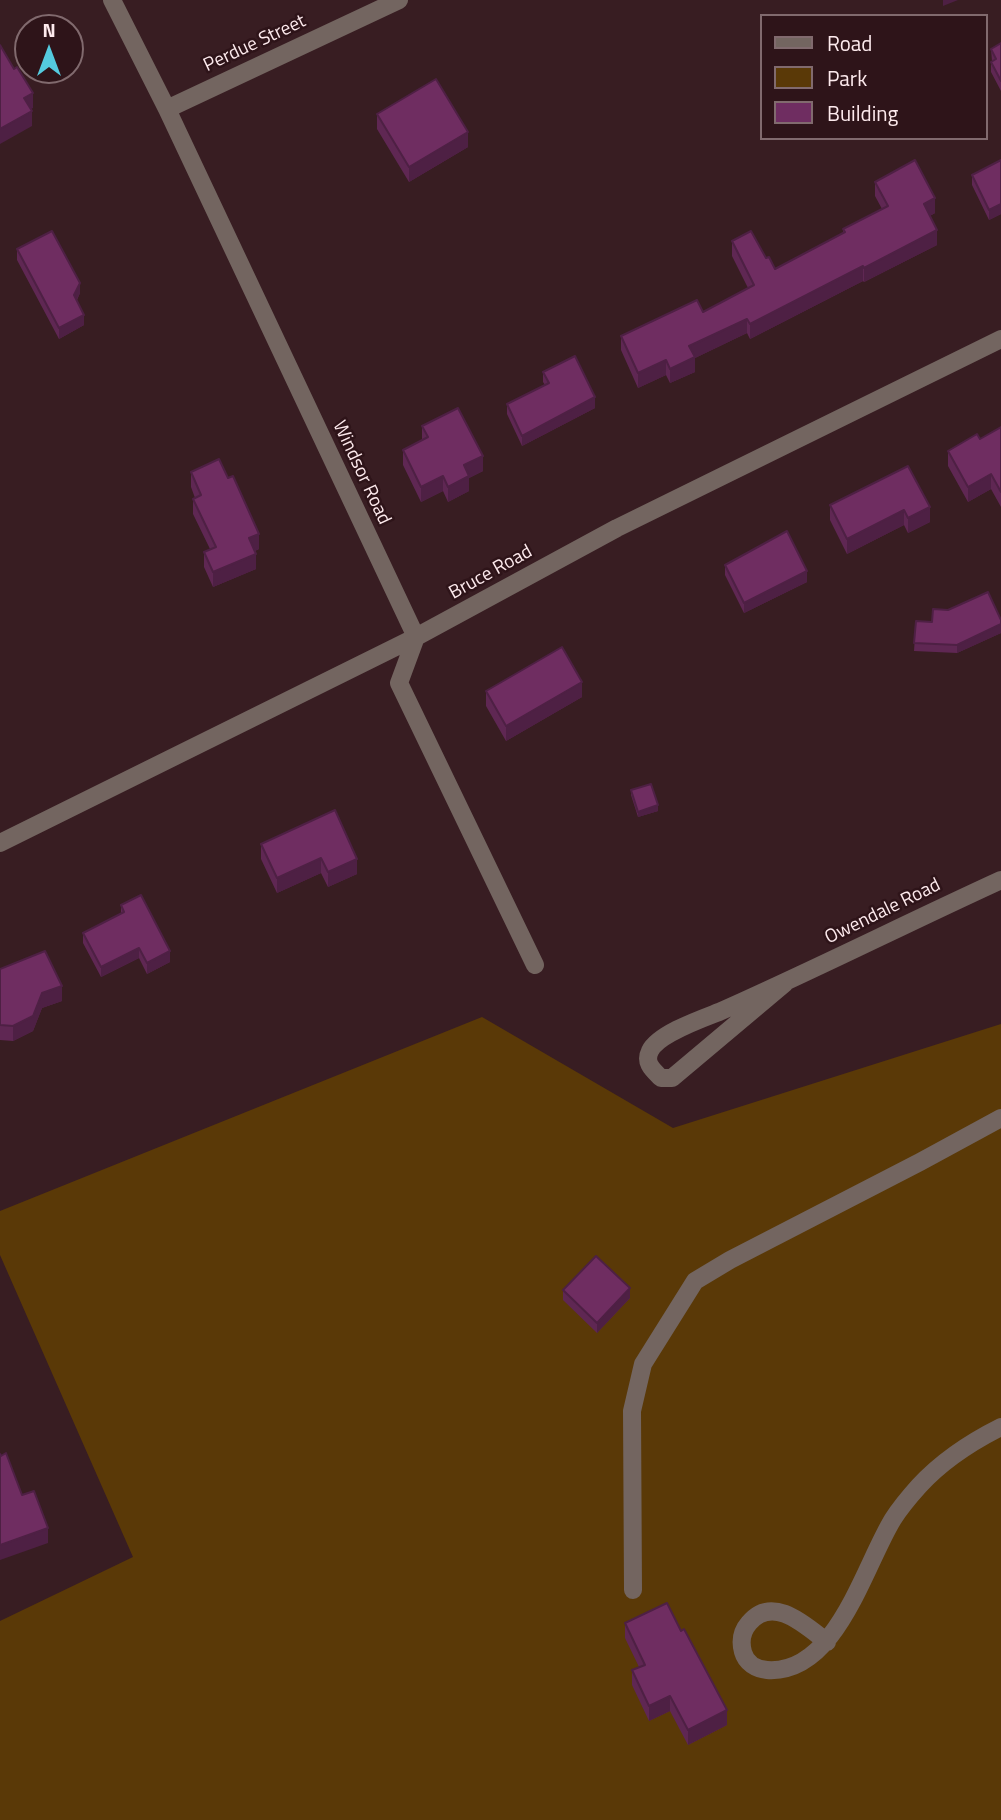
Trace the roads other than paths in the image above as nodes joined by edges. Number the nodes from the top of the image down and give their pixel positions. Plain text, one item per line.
1 (112, 0) edge
2 (399, 0) edge
3 (167, 109) junction
4 (1001, 339) edge
5 (416, 638) junction
6 (0, 843) edge
7 (1001, 880) edge
8 (535, 965) dead end
9 (785, 984) junction
10 (1001, 1118) edge
11 (1001, 1427) edge
12 (634, 1590) dead end
13 (827, 1642) junction

1 - 3 street, Windsor Road
2 - 3 street, Perdue Street
3 - 5 street, Windsor Road
4 - 5 street, Bruce Road
5 - 6 street, Bruce Road
5 - 8 street
7 - 9 street, Owendale Road
9 - 9 street, Owendale Road
10 - 12 street
11 - 13 street
13 - 13 street

